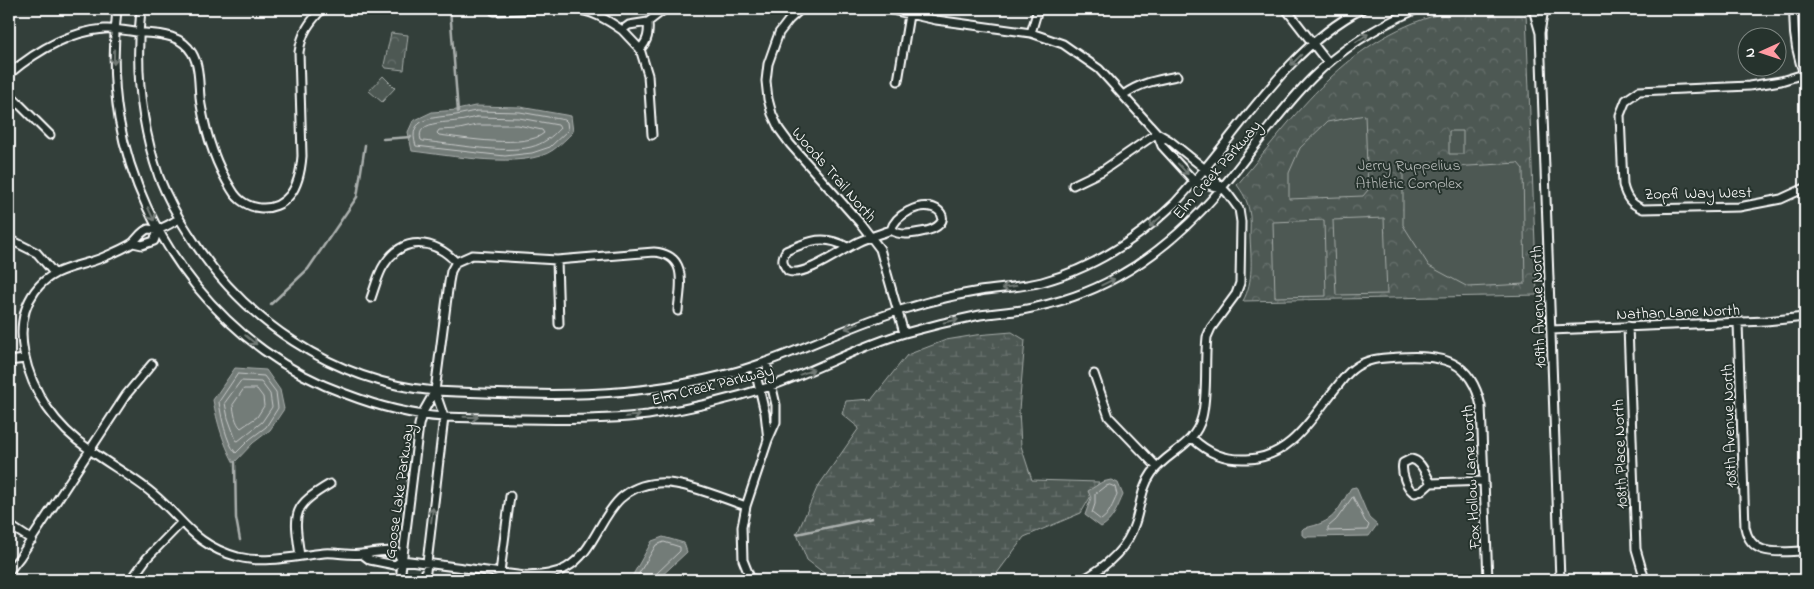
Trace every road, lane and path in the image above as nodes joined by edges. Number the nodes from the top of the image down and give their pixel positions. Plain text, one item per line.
1 (117, 9) edge
2 (140, 9) edge
3 (322, 9) edge
4 (552, 9) edge
5 (572, 9) edge
6 (665, 9) edge
7 (801, 9) edge
8 (887, 9) edge
9 (1038, 9) edge
10 (1286, 9) edge
11 (1362, 9) edge
12 (1417, 9) edge
13 (1533, 9) edge
14 (1544, 9) edge
15 (1794, 9) edge
16 (494, 11) dead end
17 (910, 12) edge
18 (648, 22) junction
19 (115, 30) junction
20 (622, 30) junction
21 (138, 32) junction
22 (1031, 33) junction
23 (1540, 33) junction
24 (1312, 44) junction
25 (640, 49) junction
26 (1328, 63) junction
27 (9, 74) edge
28 (1805, 75) edge
29 (1177, 76) dead end
30 (898, 81) dead end
31 (9, 94) edge
32 (1123, 95) junction
33 (1157, 133) junction
34 (50, 135) dead end
35 (652, 135) dead end
36 (1205, 169) junction
37 (1195, 182) junction
38 (1073, 185) dead end
39 (1222, 188) junction
40 (1805, 188) edge
41 (179, 219) junction
42 (158, 230) junction
43 (891, 230) junction
44 (872, 237) junction
45 (9, 239) edge
46 (133, 244) junction
47 (847, 247) junction
48 (557, 260) junction
49 (456, 262) junction
50 (54, 273) junction
51 (371, 298) dead end
52 (898, 310) junction
53 (678, 311) dead end
54 (1805, 317) edge
55 (1738, 323) junction
56 (559, 324) dead end
57 (1628, 326) junction
58 (1551, 330) junction
59 (904, 333) junction
60 (25, 358) junction
61 (9, 361) edge
62 (766, 362) junction
63 (152, 364) dead end
64 (754, 366) junction
65 (1094, 374) dead end
66 (772, 386) junction
67 (760, 389) junction
68 (435, 391) junction
69 (422, 414) junction
70 (444, 417) junction
71 (1192, 438) junction
72 (768, 440) junction
73 (90, 451) junction
74 (1157, 467) junction
75 (1484, 481) junction
76 (1431, 483) junction
77 (330, 484) dead end
78 (510, 496) dead end
79 (746, 506) junction
80 (182, 523) junction
81 (9, 525) edge
82 (32, 540) junction
83 (1805, 551) edge
84 (362, 554) junction
85 (300, 556) junction
86 (402, 560) junction
87 (427, 563) junction
88 (9, 571) edge
89 (500, 576) edge
90 (748, 579) edge
91 (132, 580) edge
92 (400, 580) edge
93 (425, 580) edge
94 (1082, 580) edge
95 (1488, 580) edge
96 (1560, 580) edge
97 (1645, 580) edge

1 - 19 street, Elm Creek Parkway
2 - 21 street, Elm Creek Parkway
3 - 21 street
4 - 16 street
5 - 20 street
6 - 18 street
7 - 44 street, Woods Trail North
8 - 17 street
9 - 22 street
10 - 24 street
11 - 24 street, Elm Creek Parkway
26 -> 12 street, Elm Creek Parkway
13 - 23 street, 109th Avenue North
14 - 23 street, 109th Avenue North
15 - 28 street
17 - 22 street
17 - 30 street
18 - 20 street
18 - 25 street
19 - 21 street
19 - 27 street
19 -> 42 street, Elm Creek Parkway
20 - 25 street
21 - 41 street, Elm Creek Parkway
22 - 32 street
23 - 58 street, 109th Avenue North
24 - 26 street
24 -> 36 street, Elm Creek Parkway
25 - 35 street
26 - 39 street, Elm Creek Parkway
28 - 40 street, Zopfi Way West
29 - 32 street
31 - 34 street
32 - 33 street
33 - 36 street
33 -> 37 street
33 - 38 street
36 - 37 street, Elm Creek Parkway
36 - 39 street
37 - 39 street
37 -> 52 street, Elm Creek Parkway
59 -> 39 street, Elm Creek Parkway
39 - 71 street
41 - 42 street
41 - 68 street, Elm Creek Parkway
42 - 46 street
42 - 46 street
42 -> 69 street, Elm Creek Parkway
43 - 43 street
43 - 44 street
44 - 47 street
44 - 52 street, Woods Trail North
45 - 50 street
46 - 50 street
47 - 47 street
48 - 49 street
48 - 53 street
48 - 56 street
49 - 51 street
49 - 68 street
50 - 60 street
52 - 59 street, Woods Trail North
52 -> 62 street, Elm Creek Parkway
54 - 55 street, Nathan Lane North
55 - 57 street, Nathan Lane North
55 - 83 street, 108th Avenue North
57 - 58 street, Nathan Lane North
57 - 97 street, 108th Place North
58 - 96 street, 109th Avenue North
66 -> 59 street, Elm Creek Parkway
60 - 61 street
60 - 73 street
62 - 64 street, Elm Creek Parkway
62 - 66 street
63 - 73 street
64 - 67 street
64 - 68 street, Elm Creek Parkway
65 - 74 street
66 - 67 street, Elm Creek Parkway
66 - 72 street
70 -> 67 street, Elm Creek Parkway
67 - 72 street
68 - 69 street, Goose Lake Parkway
68 - 70 street
69 - 70 street, Elm Creek Parkway
69 - 86 street, Goose Lake Parkway
87 -> 70 street
71 - 74 street
71 - 75 street, Fox Hollow Lane North
72 - 79 street
73 - 80 street
73 - 82 street
74 - 94 street
75 - 76 street
75 - 95 street, Fox Hollow Lane North
76 - 76 street
77 - 85 street
78 - 89 street
79 - 89 street
79 - 90 street
80 - 85 street
80 - 91 street
81 - 82 street
82 - 88 street
84 - 85 street
84 - 86 street
84 - 86 street
86 - 87 street
86 - 92 street, Goose Lake Parkway
87 - 89 street
87 - 93 street

